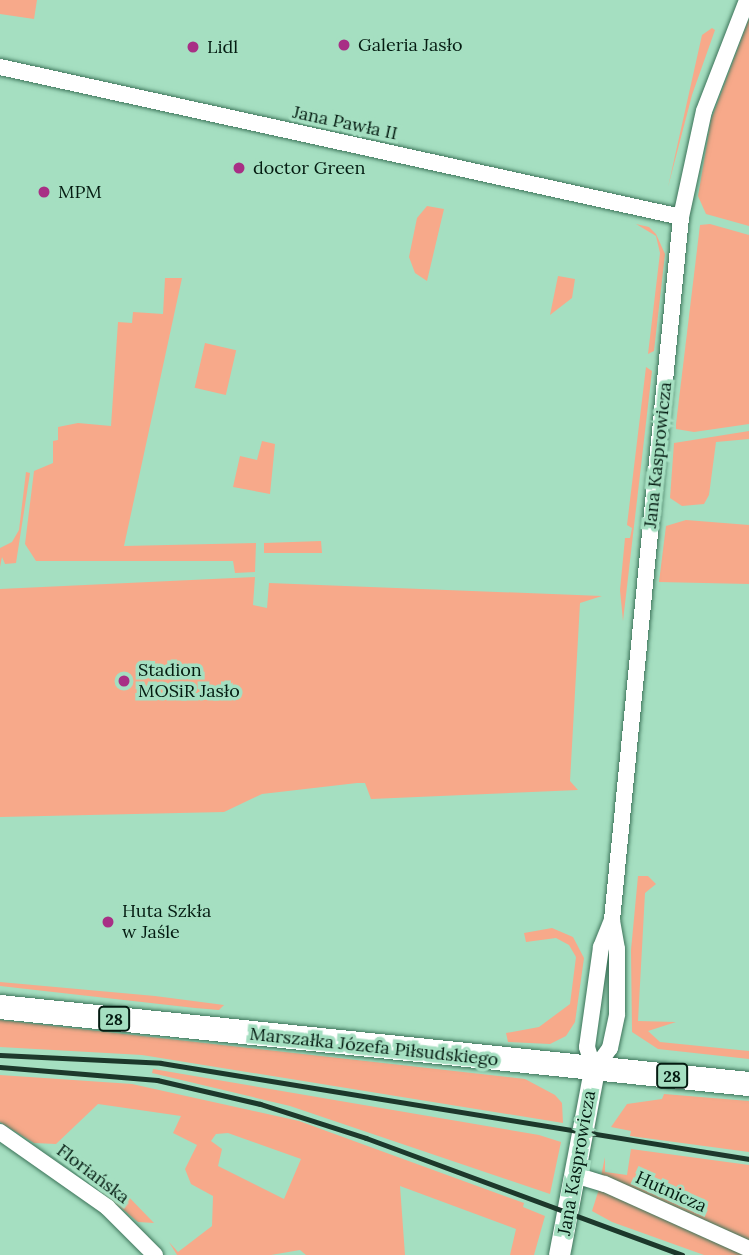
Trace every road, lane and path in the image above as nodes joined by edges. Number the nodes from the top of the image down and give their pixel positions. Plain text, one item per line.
1 (747, 0) edge
2 (0, 67) edge
3 (681, 217) junction
4 (612, 920) junction
5 (0, 1007) edge
6 (594, 1070) junction
7 (749, 1084) edge
8 (0, 1132) edge
9 (575, 1175) junction
10 (749, 1248) edge
11 (155, 1255) edge
12 (559, 1255) edge

1 - 3 street, Jana Kasprowicza
2 - 3 street, Jana Pawła II
3 - 4 street, Jana Kasprowicza
4 - 6 street, Jana Kasprowicza
4 - 6 street, Jana Kasprowicza
5 - 6 main road, Marszałka Józefa Piłsudskiego / 28
6 - 7 main road, Marszałka Józefa Piłsudskiego / 28
6 - 9 main road, Jana Kasprowicza
8 - 11 street, Floriańska
9 - 10 street, Hutnicza
9 - 12 main road, Jana Kasprowicza

